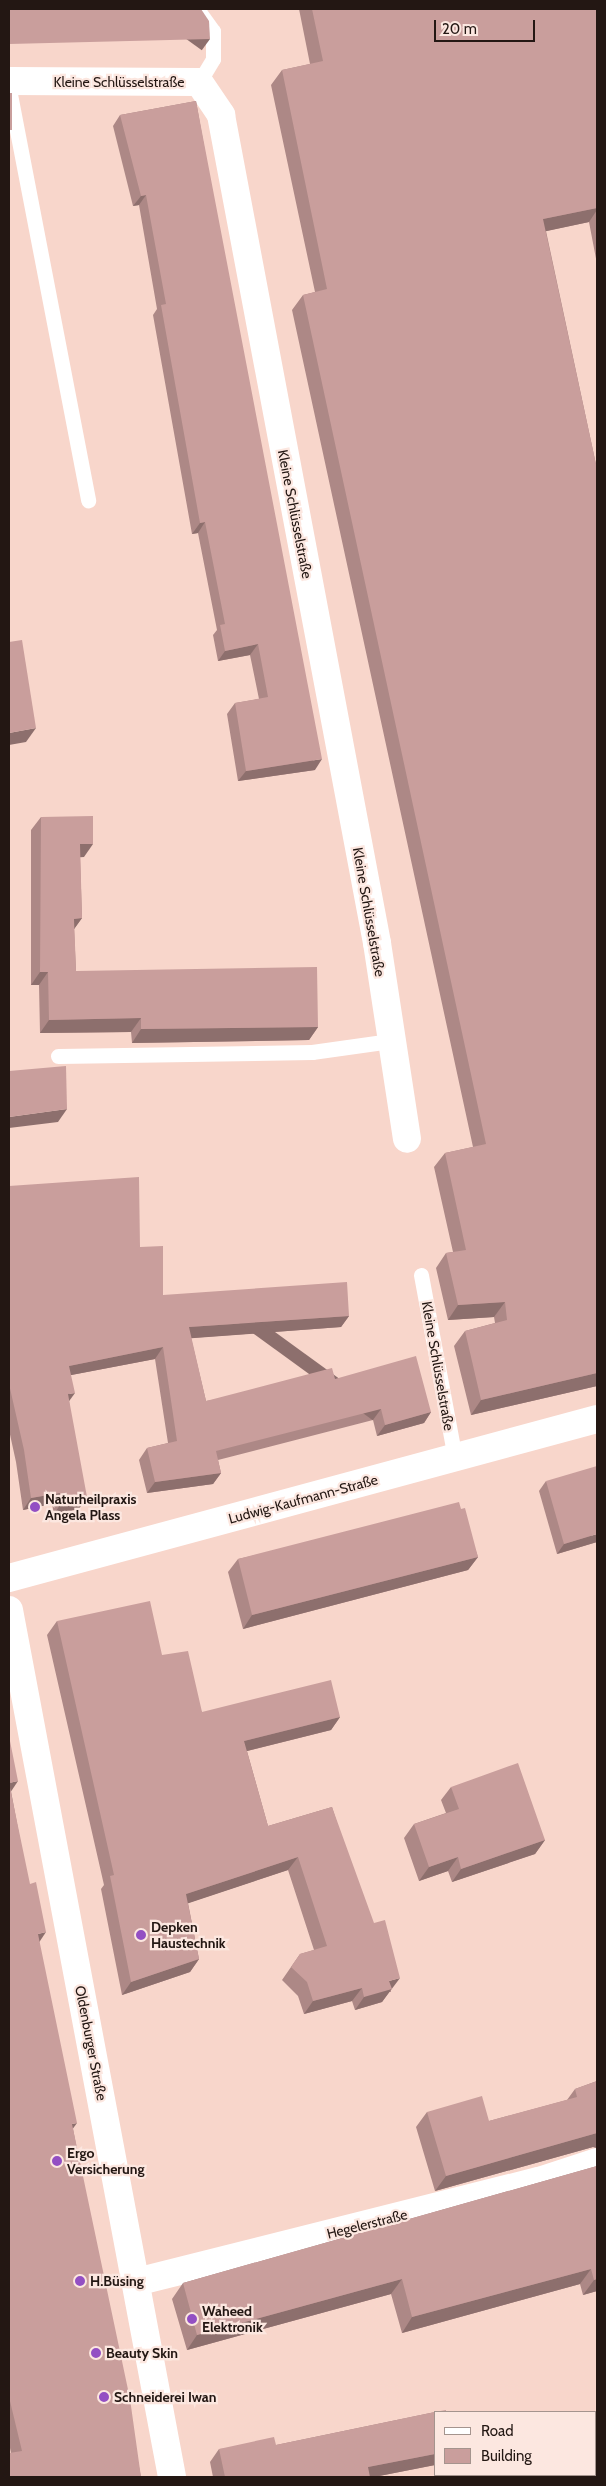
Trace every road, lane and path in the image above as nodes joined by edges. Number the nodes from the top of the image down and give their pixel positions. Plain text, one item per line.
1 (197, 9) edge
2 (9, 81) edge
3 (199, 82) junction
4 (9, 89) edge
5 (88, 500) dead end
6 (390, 1042) junction
7 (58, 1056) dead end
8 (407, 1139) dead end
9 (421, 1275) dead end
10 (597, 1419) edge
11 (455, 1458) junction
12 (9, 1578) edge
13 (9, 1610) edge
14 (597, 2162) edge
15 (136, 2282) junction
16 (172, 2477) edge

1 - 3 lane
2 - 3 street, Kleine Schlüsselstraße
3 - 6 street, Kleine Schlüsselstraße
4 - 5 lane
6 - 7 lane
6 - 8 street, Kleine Schlüsselstraße
9 - 11 lane, Kleine Schlüsselstraße
10 - 11 street, Ludwig-Kaufmann-Straße
11 - 12 street, Ludwig-Kaufmann-Straße
13 - 15 street, Oldenburger Straße
14 - 15 street, Hegelerstraße
15 - 16 street, Oldenburger Straße

